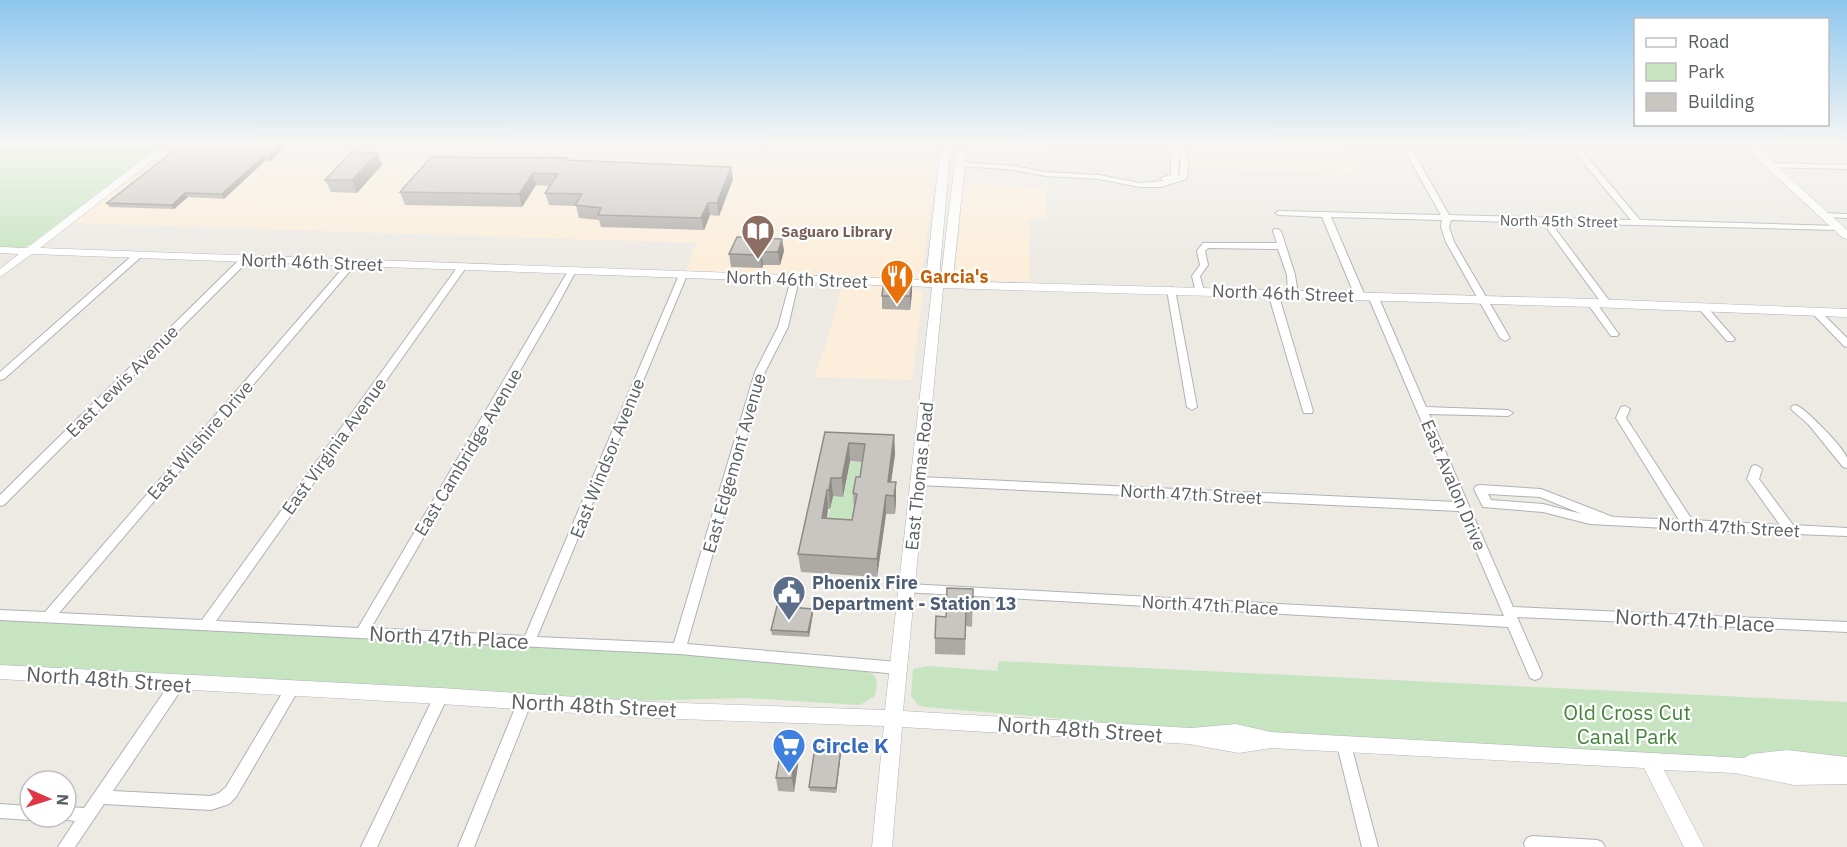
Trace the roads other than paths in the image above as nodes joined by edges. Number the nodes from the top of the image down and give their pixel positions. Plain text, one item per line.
1 (118, 184) edge
2 (942, 184) edge
3 (951, 184) edge
4 (958, 184) edge
5 (1147, 184) edge
6 (1165, 184) edge
7 (1427, 184) edge
8 (1605, 184) edge
9 (1789, 184) edge
10 (956, 202) junction
11 (1280, 213) dead end
12 (1325, 213) junction
13 (1824, 215) junction
14 (1847, 216) edge
15 (1447, 218) junction
16 (1545, 220) junction
17 (1638, 223) junction
18 (1277, 231) dead end
19 (1843, 232) edge
20 (1281, 246) junction
21 (0, 250) edge
22 (30, 251) junction
23 (138, 255) junction
24 (245, 259) junction
25 (352, 263) junction
26 (462, 267) junction
27 (573, 271) junction
28 (0, 274) edge
29 (683, 275) junction
30 (795, 279) junction
31 (938, 284) junction
32 (1171, 290) junction
33 (1198, 291) junction
34 (1273, 293) junction
35 (1293, 294) junction
36 (1360, 296) junction
37 (1373, 296) junction
38 (1482, 299) junction
39 (1592, 303) junction
40 (1606, 303) junction
41 (1703, 308) junction
42 (1816, 312) junction
43 (1847, 313) edge
44 (1614, 334) dead end
45 (1504, 338) dead end
46 (1730, 339) dead end
47 (1847, 344) edge
48 (0, 377) edge
49 (1192, 407) dead end
50 (1796, 408) dead end
51 (1625, 409) dead end
52 (1421, 410) junction
53 (1308, 411) dead end
54 (1508, 413) dead end
55 (1847, 464) edge
56 (1756, 469) dead end
57 (920, 481) junction
58 (0, 502) edge
59 (1463, 507) junction
60 (1612, 521) junction
61 (1689, 526) junction
62 (1791, 531) junction
63 (1847, 532) edge
64 (908, 589) junction
65 (0, 615) edge
66 (48, 617) junction
67 (1510, 617) junction
68 (205, 626) junction
69 (1847, 627) edge
70 (362, 632) junction
71 (529, 641) junction
72 (679, 649) junction
73 (898, 668) junction
74 (0, 672) edge
75 (1535, 674) dead end
76 (178, 683) junction
77 (292, 689) junction
78 (441, 696) junction
79 (525, 702) junction
80 (893, 719) junction
81 (1344, 745) junction
82 (1650, 760) junction
83 (1736, 765) junction
84 (1847, 765) edge
85 (1847, 775) edge
86 (100, 797) junction
87 (0, 811) edge
88 (18, 812) edge
89 (78, 815) edge
90 (88, 815) junction
91 (1532, 845) edge
92 (66, 847) edge
93 (369, 847) edge
94 (466, 847) edge
95 (882, 847) edge
96 (1370, 847) edge
97 (1598, 847) edge
98 (1694, 847) edge

1 - 22 street
2 - 31 street, East Thomas Road
3 - 10 street
4 - 10 street, East Thomas Road
5 - 6 street
7 - 15 street
8 - 17 street
9 - 13 street
10 - 31 street, East Thomas Road
11 - 12 street, North 45th Street
12 - 15 street, North 45th Street
12 - 36 street
13 - 14 street
13 - 19 street
15 - 16 street, North 45th Street
15 - 38 street
16 - 17 street, North 45th Street
16 - 40 street
17 - 19 street, North 45th Street
18 - 20 street
20 - 33 street
20 - 35 street
21 - 22 street, North 46th Street
22 - 23 street, North 46th Street
22 - 28 street
23 - 24 street, North 46th Street
23 - 48 street
24 - 25 street, North 46th Street
24 - 58 street, East Lewis Avenue
25 - 26 street, North 46th Street
25 - 66 street, East Wilshire Drive
26 - 27 street, North 46th Street
26 - 68 street, East Virginia Avenue
27 - 29 street, North 46th Street
27 - 70 street, East Cambridge Avenue
29 - 30 street, North 46th Street
29 - 71 street, East Windsor Avenue
30 - 31 street, North 46th Street
30 - 72 street, East Edgemont Avenue
31 - 32 street, North 46th Street
31 - 57 street, East Thomas Road
32 - 33 street, North 46th Street
32 - 49 street
33 - 34 street, North 46th Street
34 - 35 street, North 46th Street
34 - 53 street
35 - 36 street, North 46th Street
36 - 37 street, North 46th Street
37 - 38 street, North 46th Street
37 - 52 street, East Avalon Drive
38 - 39 street, North 46th Street
38 - 45 street
39 - 40 street, North 46th Street
39 - 44 street
40 - 41 street, North 46th Street
41 - 42 street, North 46th Street
41 - 46 street
42 - 43 street, North 46th Street
42 - 47 street
50 - 55 street
51 - 61 street
52 - 54 street
52 - 59 street, East Avalon Drive
56 - 62 street
57 - 59 street, North 47th Street
57 - 64 street, East Thomas Road
59 - 67 street, East Avalon Drive
60 - 60 street, North 47th Street
60 - 61 street, North 47th Street
61 - 62 street, North 47th Street
62 - 63 street, North 47th Street
64 - 67 street, North 47th Place
64 - 73 street, East Thomas Road
65 - 66 street, North 47th Place
66 - 68 street, North 47th Place
67 - 69 street, North 47th Place
67 - 75 street, East Avalon Drive
68 - 70 street, North 47th Place
70 - 71 street, North 47th Place
71 - 72 street, North 47th Place
72 - 73 street, North 47th Place
73 - 80 street, East Thomas Road
74 - 76 street, North 48th Street
76 - 77 street, North 48th Street
76 - 86 street
77 - 78 street, North 48th Street
77 - 86 street
78 - 79 street, North 48th Street
78 - 93 street
79 - 80 street, North 48th Street
79 - 94 street
80 - 81 street, North 48th Street
80 - 95 street, East Thomas Road
81 - 82 street, North 48th Street
81 - 96 street
82 - 83 street, North 48th Street
82 - 98 street
83 - 84 street, North 48th Street
83 - 85 street, North 48th Street
86 - 90 street
87 - 88 street
89 - 90 street
90 - 92 street
91 - 97 street

